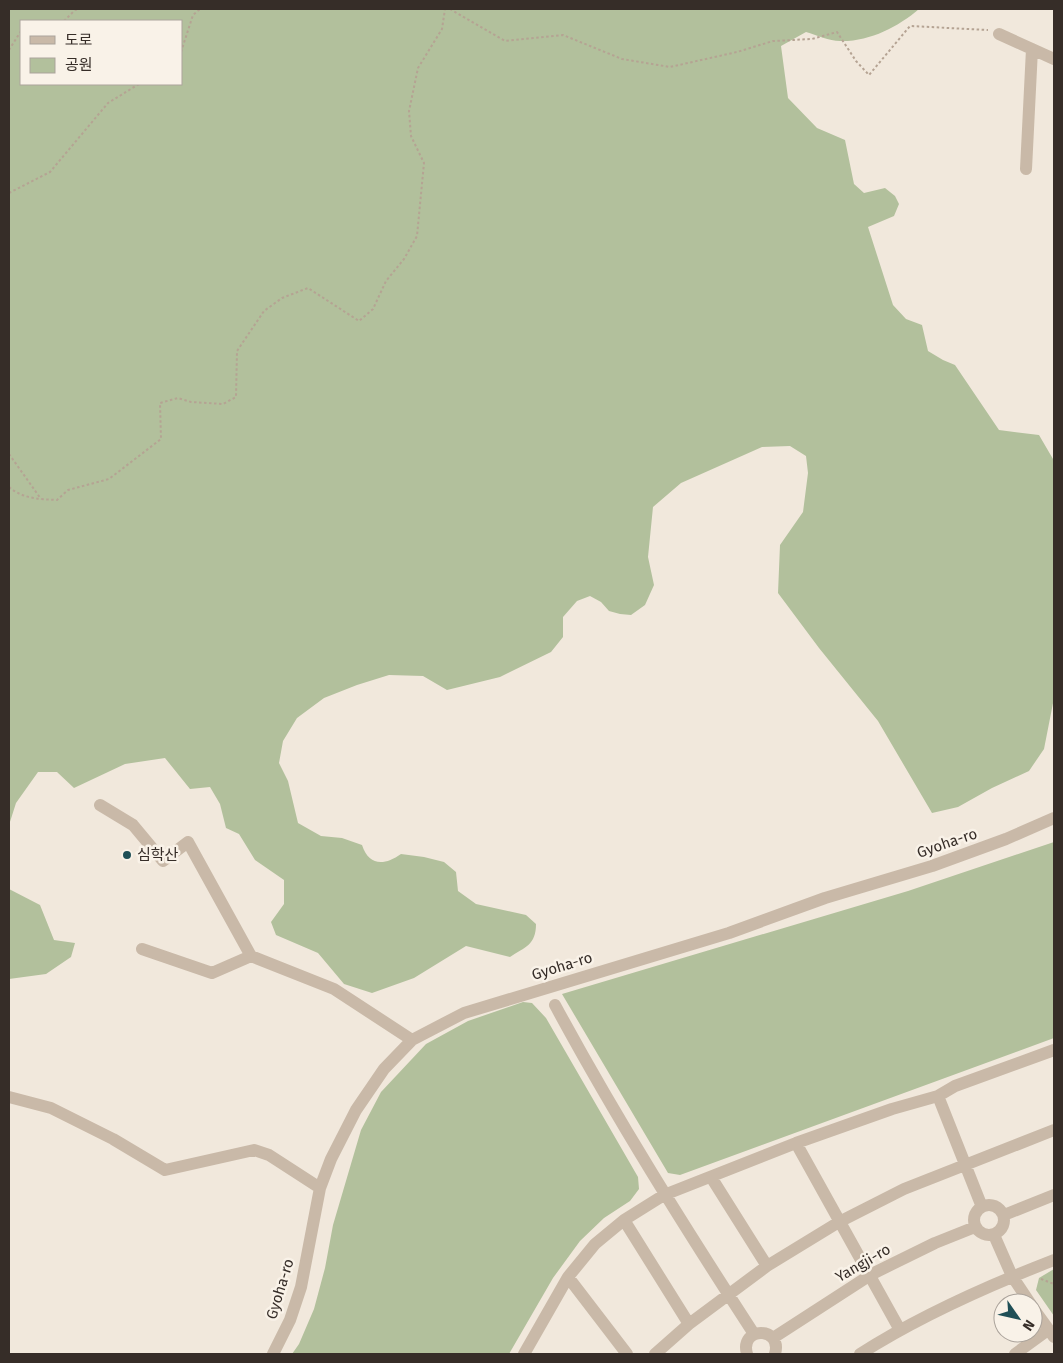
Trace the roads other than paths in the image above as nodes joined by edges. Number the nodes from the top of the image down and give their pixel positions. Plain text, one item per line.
1 (999, 34) road end
2 (1032, 49) junction
3 (1054, 59) edge
4 (1026, 169) dead end
5 (100, 805) dead end
6 (1054, 818) edge
7 (142, 949) dead end
8 (251, 956) junction
9 (555, 1005) dead end
10 (412, 1040) junction
11 (1054, 1050) edge
12 (938, 1096) junction
13 (9, 1097) edge
14 (1054, 1130) edge
15 (796, 1143) junction
16 (966, 1163) junction
17 (711, 1177) junction
18 (320, 1188) junction
19 (664, 1195) junction
20 (1054, 1195) edge
21 (982, 1207) junction
22 (1004, 1215) junction
23 (624, 1220) junction
24 (839, 1222) junction
25 (975, 1227) junction
26 (994, 1235) junction
27 (1054, 1260) edge
28 (767, 1266) junction
29 (870, 1276) junction
30 (1012, 1276) junction
31 (568, 1277) junction
32 (1023, 1293) edge
33 (728, 1295) junction
34 (1043, 1322) edge
35 (689, 1324) junction
36 (900, 1330) junction
37 (754, 1334) junction
38 (1051, 1334) edge
39 (773, 1338) junction
40 (273, 1354) edge
41 (524, 1354) edge
42 (627, 1354) edge
43 (655, 1354) edge
44 (747, 1354) edge
45 (775, 1354) edge
46 (860, 1354) edge
47 (1015, 1354) edge

1 - 2 street
2 - 3 street
2 - 4 street
5 - 8 street
6 - 10 street, Gyoha-ro
7 - 8 street
8 - 10 street
9 - 19 street
10 - 18 street, Gyoha-ro
11 - 12 street
12 - 15 street
12 - 16 street
13 - 18 street
14 - 16 street
15 - 17 street
15 - 24 street
16 - 21 street
16 - 24 street
17 - 19 street
17 - 28 street
18 - 40 street, Gyoha-ro
19 - 23 street
19 - 33 street
20 - 22 street
21 - 22 street
21 - 25 street
22 - 26 street
23 - 31 street
23 - 35 street
24 - 28 street
24 - 29 street
25 - 26 street
25 - 29 street, Yangji-ro
26 - 30 street
27 - 30 street
28 - 33 street
29 - 36 street
29 - 39 street, Yangji-ro
30 - 32 street
30 - 36 street
31 - 41 street
31 - 42 street
33 - 35 street
33 - 37 street
34 - 38 street
35 - 43 street
36 - 46 street
37 - 39 street
37 - 44 street
38 - 47 street
39 - 45 street

